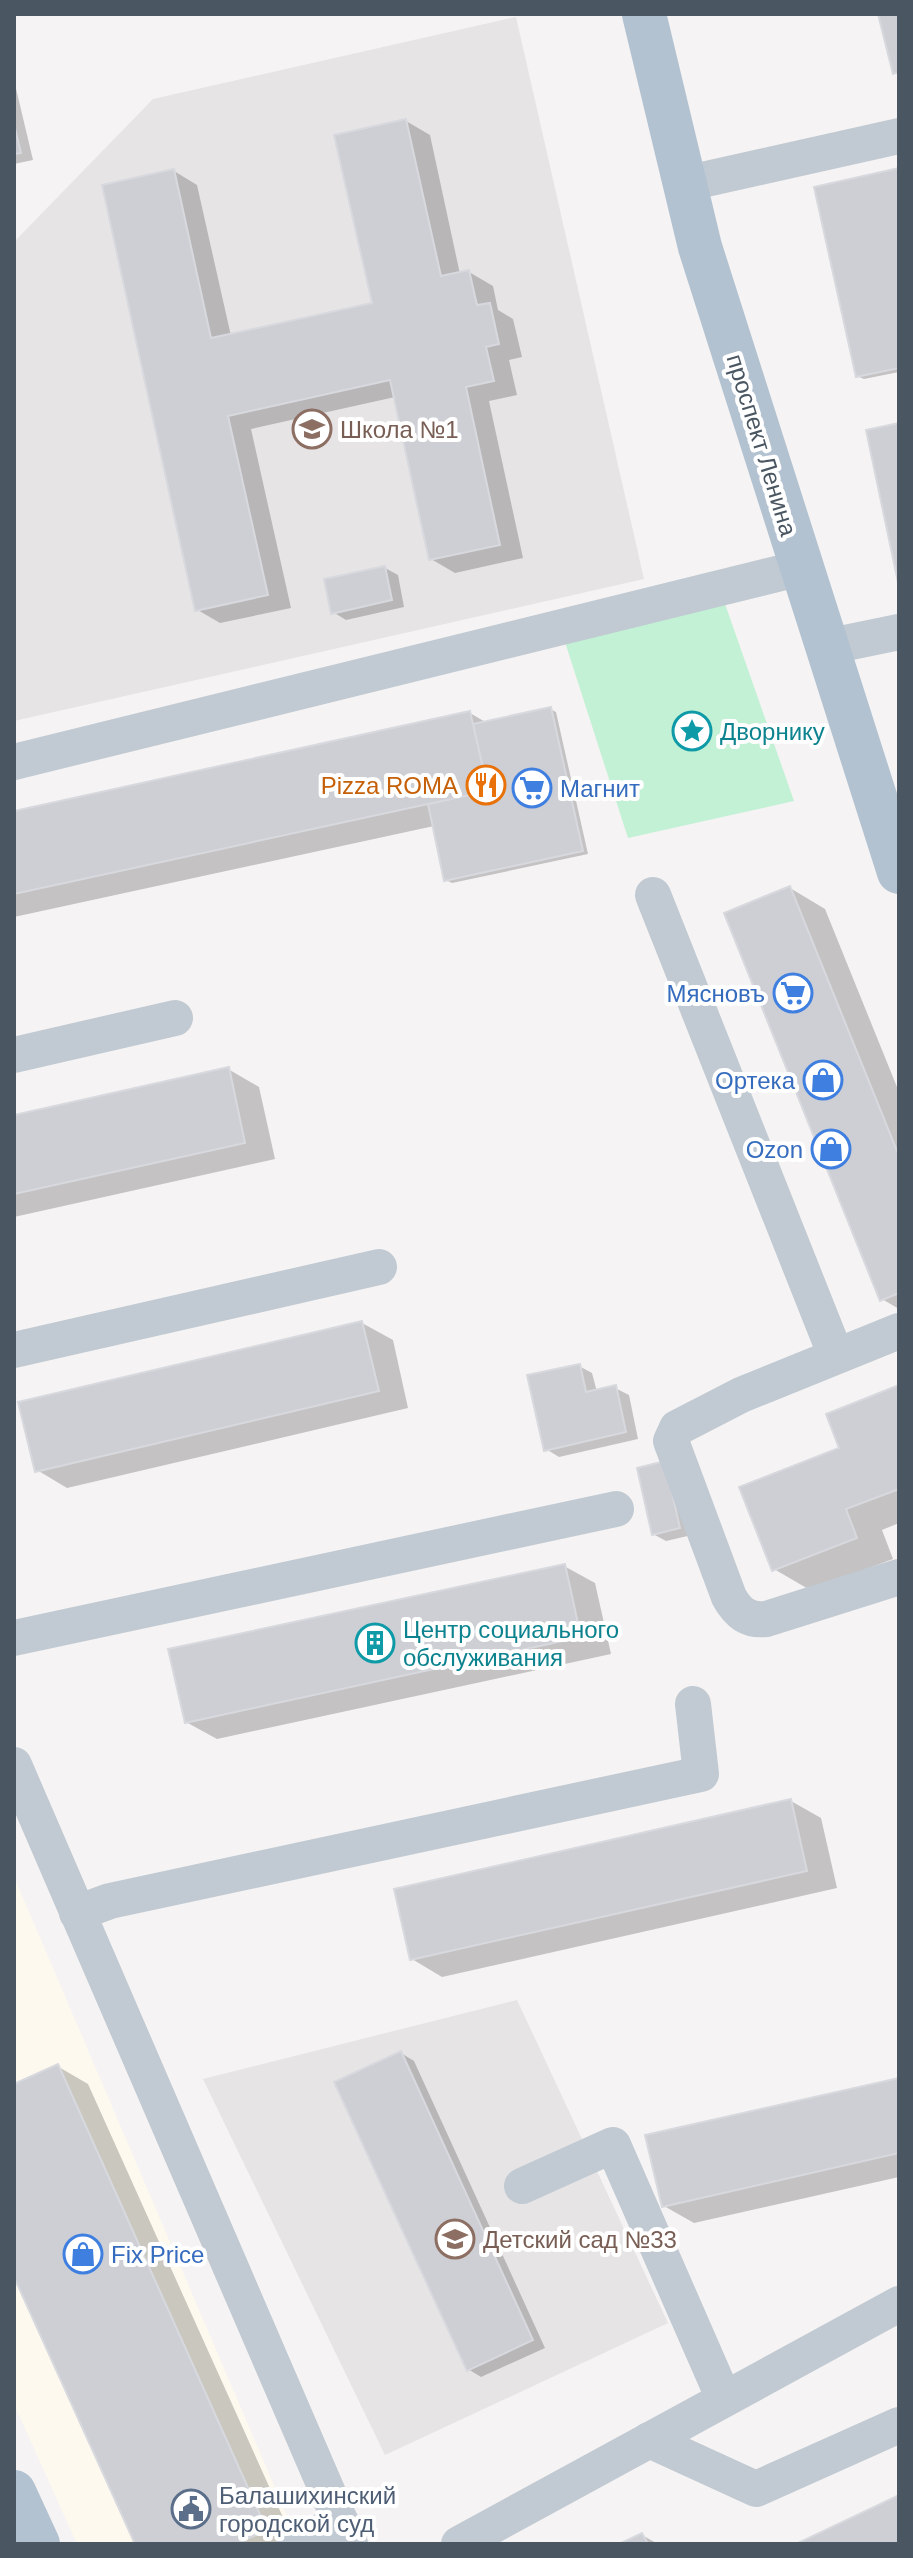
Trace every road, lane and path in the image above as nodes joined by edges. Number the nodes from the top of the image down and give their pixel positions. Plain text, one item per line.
1 (644, 14) edge
2 (899, 136) edge
3 (684, 184) junction
4 (801, 568) junction
5 (899, 632) edge
6 (826, 647) junction
7 (14, 762) edge
8 (899, 872) edge
9 (653, 895) dead end
10 (175, 1018) dead end
11 (14, 1055) edge
12 (379, 1267) dead end
13 (899, 1331) edge
14 (14, 1350) edge
15 (836, 1356) junction
16 (616, 1509) dead end
17 (899, 1577) edge
18 (14, 1638) edge
19 (693, 1704) dead end
20 (14, 1765) edge
21 (77, 1913) junction
22 (522, 2186) dead end
23 (899, 2304) edge
24 (724, 2399) junction
25 (899, 2425) edge
26 (649, 2440) junction
27 (14, 2492) edge
28 (345, 2533) edge
29 (38, 2544) edge
30 (295, 2544) edge
31 (459, 2544) edge

1 - 3 main road, проспект Ленина
2 - 3 street
3 - 4 main road, проспект Ленина
4 - 6 main road, проспект Ленина
4 - 7 street
5 - 6 street
6 - 8 main road, проспект Ленина
9 - 15 street
10 - 11 street
12 - 14 street
13 - 15 street
15 - 17 street
16 - 18 street
19 - 21 street
20 - 21 street
21 - 28 street
22 - 24 street
23 - 24 street
24 - 26 street
25 - 26 street
26 - 31 street
27 - 29 main road
28 - 30 street

